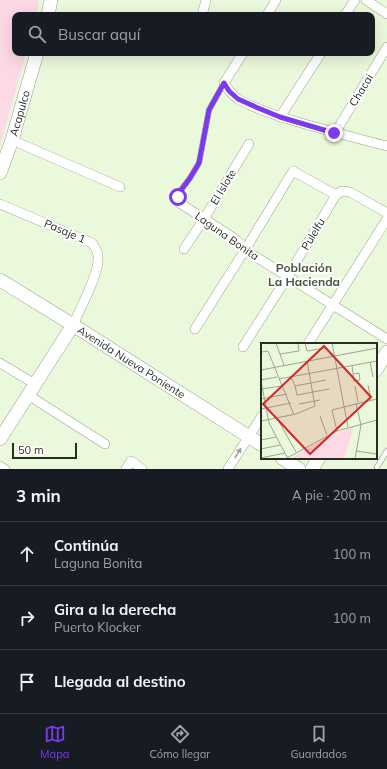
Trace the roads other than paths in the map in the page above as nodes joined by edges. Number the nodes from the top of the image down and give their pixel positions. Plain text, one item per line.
1 (51, 0) edge
2 (206, 0) edge
3 (276, 0) edge
4 (355, 0) edge
5 (366, 0) edge
6 (49, 12) edge
7 (203, 12) edge
8 (269, 12) edge
9 (347, 12) edge
10 (387, 14) edge
11 (387, 47) edge
12 (36, 56) edge
13 (241, 56) edge
14 (319, 56) edge
15 (224, 83) junction
16 (280, 117) junction
17 (334, 133) junction
18 (12, 140) junction
19 (249, 144) dead end
20 (387, 146) edge
21 (0, 173) edge
22 (120, 187) dead end
23 (336, 195) junction
24 (178, 202) joint
25 (0, 204) edge
26 (387, 213) edge
27 (204, 219) junction
28 (387, 219) edge
29 (184, 249) dead end
30 (245, 250) junction
31 (288, 276) junction
32 (0, 280) edge
33 (333, 305) junction
34 (73, 325) junction
35 (195, 329) dead end
36 (387, 339) edge
37 (309, 343) edge
38 (243, 347) dead end
39 (387, 352) edge
40 (0, 363) edge
41 (377, 368) edge
42 (32, 390) junction
43 (261, 418) edge
44 (248, 437) junction
45 (0, 440) edge
46 (105, 444) dead end
47 (261, 444) edge
48 (387, 451) edge
49 (284, 459) edge
50 (318, 459) edge
51 (0, 466) edge
52 (377, 466) dead end
53 (5, 469) edge
54 (126, 469) edge
55 (142, 469) edge
56 (228, 469) edge
57 (299, 469) edge
58 (312, 469) edge

1 - 6 street
2 - 7 street
3 - 8 street
4 - 9 street
5 - 10 street
11 - 17 street, Chacai
12 - 18 street, Acapulco
13 - 15 street
14 - 16 street
15 - 16 street
15 - 24 lane, Laguna Bonita
16 - 17 street
17 - 20 street
18 - 21 street, Acapulco
18 - 22 street
19 - 27 street, El Islote
23 - 26 street
23 - 30 street
23 - 31 street, Pulelfu
24 - 27 street, Laguna Bonita
25 - 34 street, Pasaje 1
27 - 29 street, El Islote
27 - 30 street, Laguna Bonita
28 - 33 street
30 - 31 street, Laguna Bonita
30 - 35 street
31 - 33 street, Laguna Bonita
31 - 38 street, Pulelfu
32 - 34 street, Avenida Nueva Poniente
33 - 36 street, Laguna Bonita
33 - 37 street
34 - 42 street
34 - 44 street, Avenida Nueva Poniente
39 - 41 street
40 - 42 street
42 - 45 street
42 - 46 street
43 - 44 street
44 - 47 street, Avenida Nueva Poniente
56 -> 44 street
48 - 52 lane
49 - 57 street
50 - 58 street
51 - 53 street
54 - 55 street

